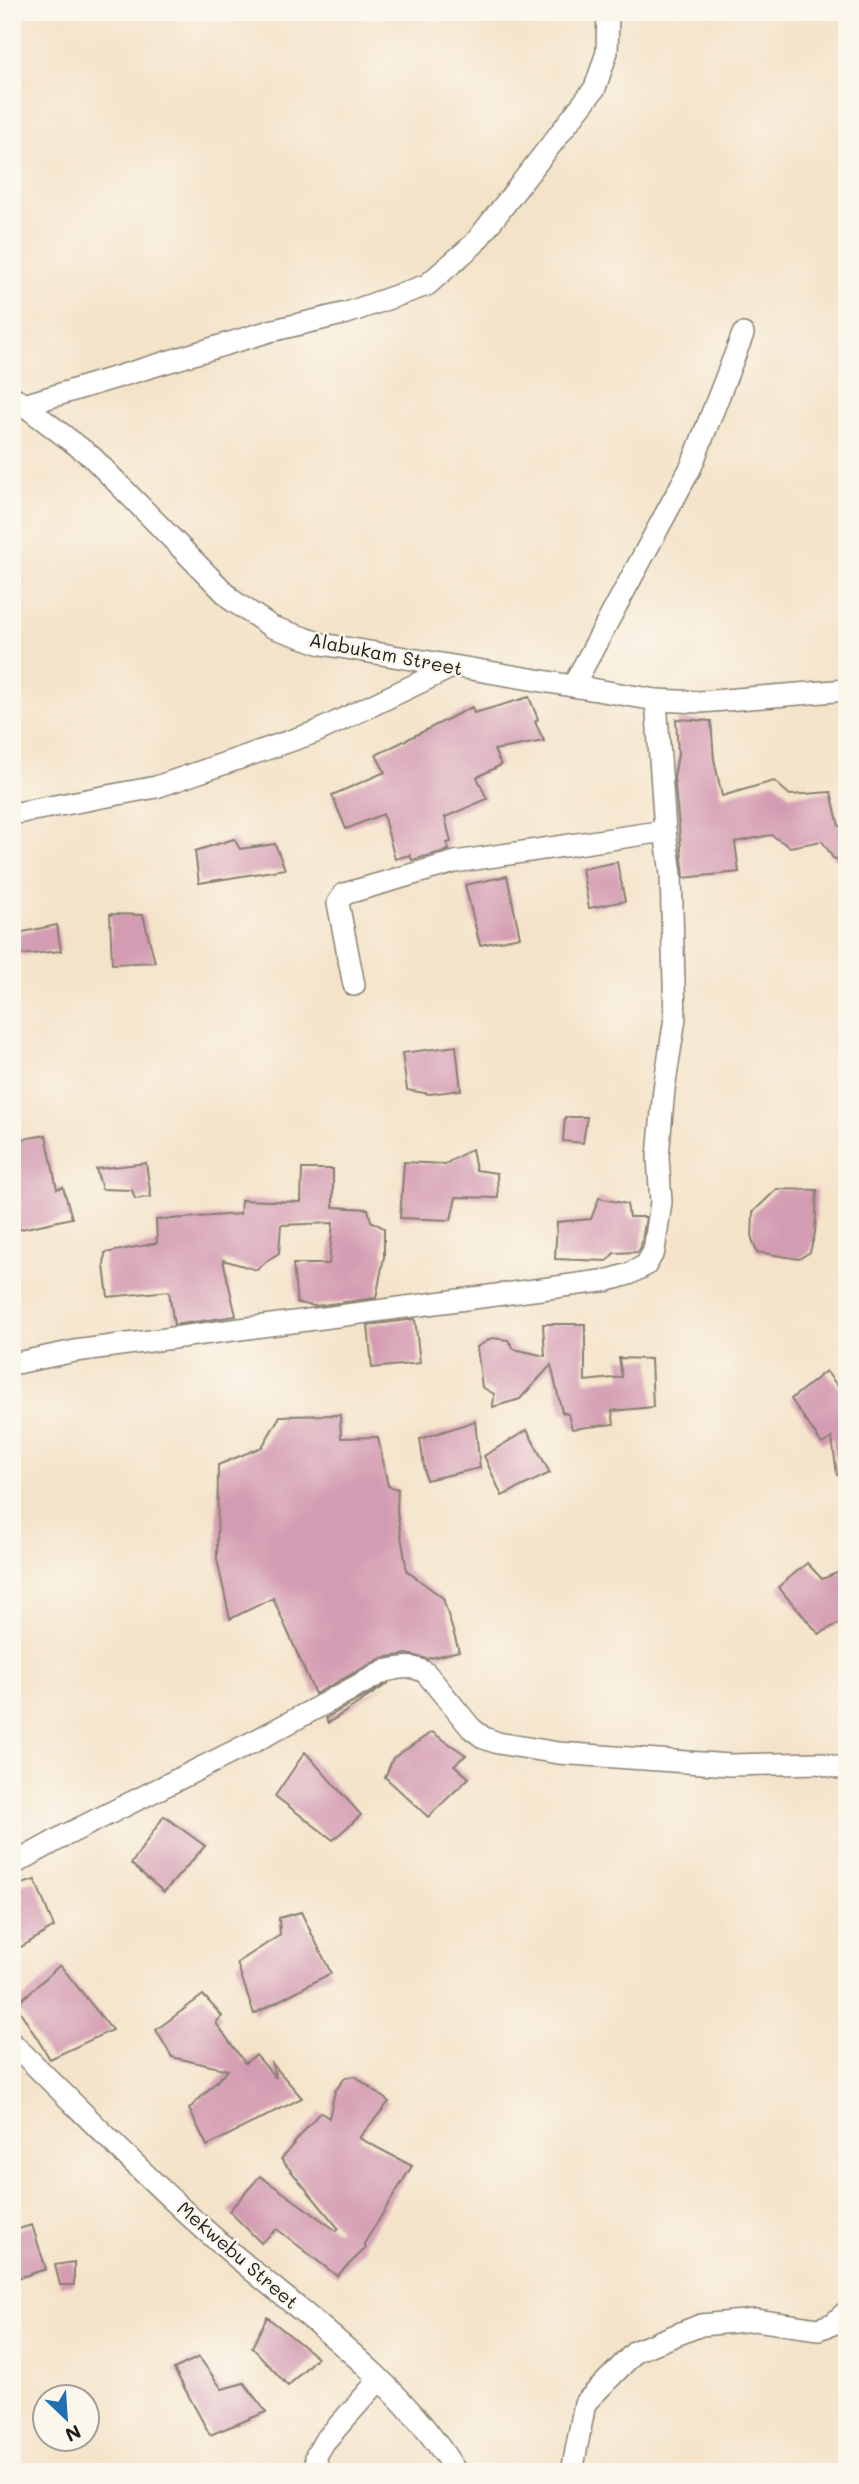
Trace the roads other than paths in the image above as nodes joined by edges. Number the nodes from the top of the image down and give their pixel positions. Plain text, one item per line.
1 (608, 12) edge
2 (743, 334) dead end
3 (18, 400) edge
4 (452, 667) junction
5 (573, 686) junction
6 (847, 690) edge
7 (656, 700) junction
8 (12, 814) edge
9 (664, 831) junction
10 (354, 985) dead end
11 (12, 1364) edge
12 (847, 1770) edge
13 (12, 1865) edge
14 (12, 2043) edge
15 (847, 2311) edge
16 (379, 2380) junction
17 (317, 2472) edge
18 (456, 2472) edge
19 (572, 2472) edge

1 - 3 street
2 - 5 street
3 - 4 street, Alabukam Street
4 - 5 street, Alabukam Street
4 - 8 street
5 - 7 street, Alabukam Street
6 - 7 street, Alabukam Street
7 - 9 street
9 - 10 street
9 - 11 street
12 - 13 street
14 - 16 street, Mekwebu Street
15 - 19 street
16 - 17 street
16 - 18 street, Mekwebu Street

